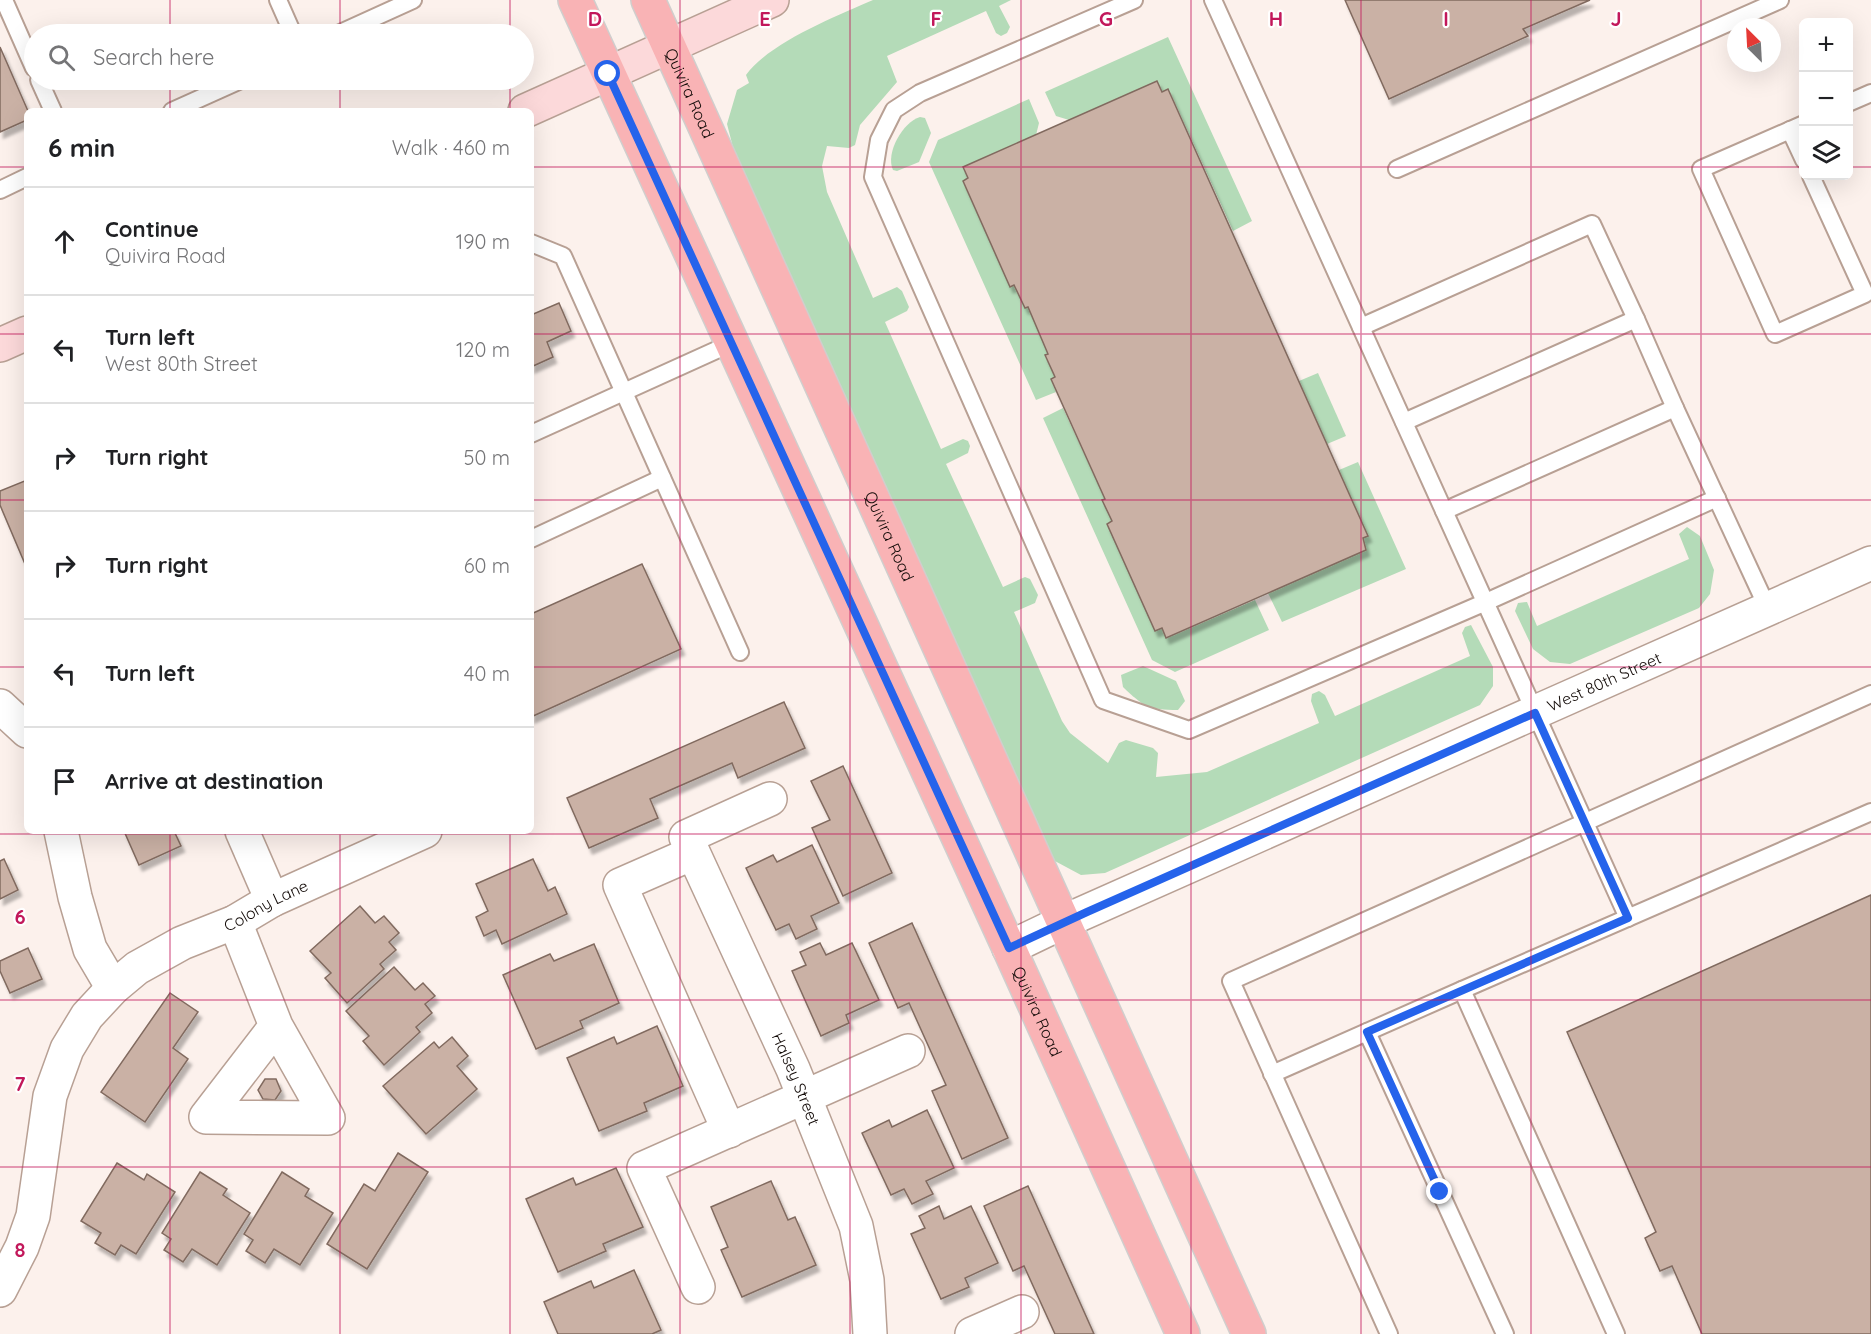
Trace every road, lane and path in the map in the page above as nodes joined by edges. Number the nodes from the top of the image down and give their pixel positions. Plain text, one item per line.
1 (4, 0) edge
2 (278, 0) edge
3 (413, 0) edge
4 (575, 0) edge
5 (648, 0) edge
6 (772, 0) edge
7 (1134, 0) edge
8 (1213, 0) edge
9 (1780, 0) edge
10 (289, 24) edge
11 (360, 24) edge
12 (24, 45) edge
13 (669, 46) junction
14 (608, 74) junction
15 (44, 90) edge
16 (219, 90) edge
17 (1871, 93) edge
18 (1853, 102) edge
19 (53, 108) edge
20 (179, 108) edge
21 (532, 108) edge
22 (1796, 127) edge
23 (1397, 170) dead end
24 (24, 178) edge
25 (1812, 180) edge
26 (0, 190) edge
27 (534, 244) edge
28 (1636, 319) junction
29 (1361, 327) junction
30 (24, 334) edge
31 (732, 344) junction
32 (0, 345) edge
33 (624, 392) junction
34 (1675, 408) junction
35 (1404, 422) junction
36 (534, 433) edge
37 (662, 478) junction
38 (1717, 498) junction
39 (1444, 511) junction
40 (534, 538) edge
41 (1871, 563) edge
42 (1485, 602) junction
43 (1768, 609) junction
44 (740, 652) dead end
45 (1871, 694) edge
46 (0, 706) edge
47 (1535, 713) junction
48 (24, 728) edge
49 (770, 799) dead end
50 (1871, 812) edge
51 (1584, 822) junction
52 (62, 834) edge
53 (243, 834) edge
54 (418, 834) edge
55 (689, 845) junction
56 (272, 900) junction
57 (1628, 918) junction
58 (235, 922) junction
59 (1063, 922) junction
60 (1009, 948) junction
61 (113, 988) junction
62 (1462, 990) junction
63 (276, 1026) dead end
64 (1367, 1032) junction
65 (908, 1051) dead end
66 (1272, 1074) junction
67 (805, 1097) junction
68 (729, 1131) junction
69 (698, 1287) dead end
70 (0, 1290) edge
71 (1022, 1312) dead end
72 (870, 1334) edge
73 (972, 1334) edge
74 (1183, 1334) edge
75 (1249, 1334) edge
76 (1389, 1334) edge
77 (1505, 1334) edge
78 (1616, 1334) edge

1 - 12 lane
2 - 10 lane
3 - 11 lane
4 - 14 main road, Quivira Road
5 - 13 main road, Quivira Road
6 - 13 street
7 - 42 lane
8 - 29 lane
9 - 23 lane
13 - 14 street
13 - 59 main road, Quivira Road
14 - 21 street
14 - 31 main road, Quivira Road
15 - 19 lane
16 - 20 lane
17 - 18 lane
22 - 25 lane
24 - 26 lane
27 - 33 lane
28 - 29 lane
28 - 34 lane
28 - 35 lane
29 - 35 lane
30 - 32 street
31 - 33 lane
31 - 60 main road, Quivira Road
33 - 36 lane
33 - 37 lane
34 - 38 lane
34 - 39 lane
35 - 39 lane
37 - 40 lane
37 - 44 lane
38 - 42 lane
38 - 43 lane
39 - 42 lane
41 - 43 street, West 80th Street
42 - 47 lane
43 - 47 street, West 80th Street
45 - 51 lane
46 - 48 street
47 - 51 lane
47 - 59 street, West 80th Street
49 - 55 street
50 - 57 lane
51 - 57 lane
51 - 66 lane
52 - 61 street
53 - 56 street
54 - 56 street, Colony Lane
55 - 67 street, Halsey Street
55 - 68 street
56 - 58 street, Colony Lane
57 - 62 lane
58 - 61 street, Colony Lane
58 - 63 street
59 - 60 street, West 80th Street
59 - 75 main road, Quivira Road
60 - 74 main road, Quivira Road
61 - 70 street, Colony Lane
62 - 64 lane
62 - 78 lane
64 - 66 lane
64 - 77 lane
65 - 67 street
66 - 76 lane
67 - 68 street
67 - 72 street, Halsey Street
68 - 69 street
71 - 73 street

